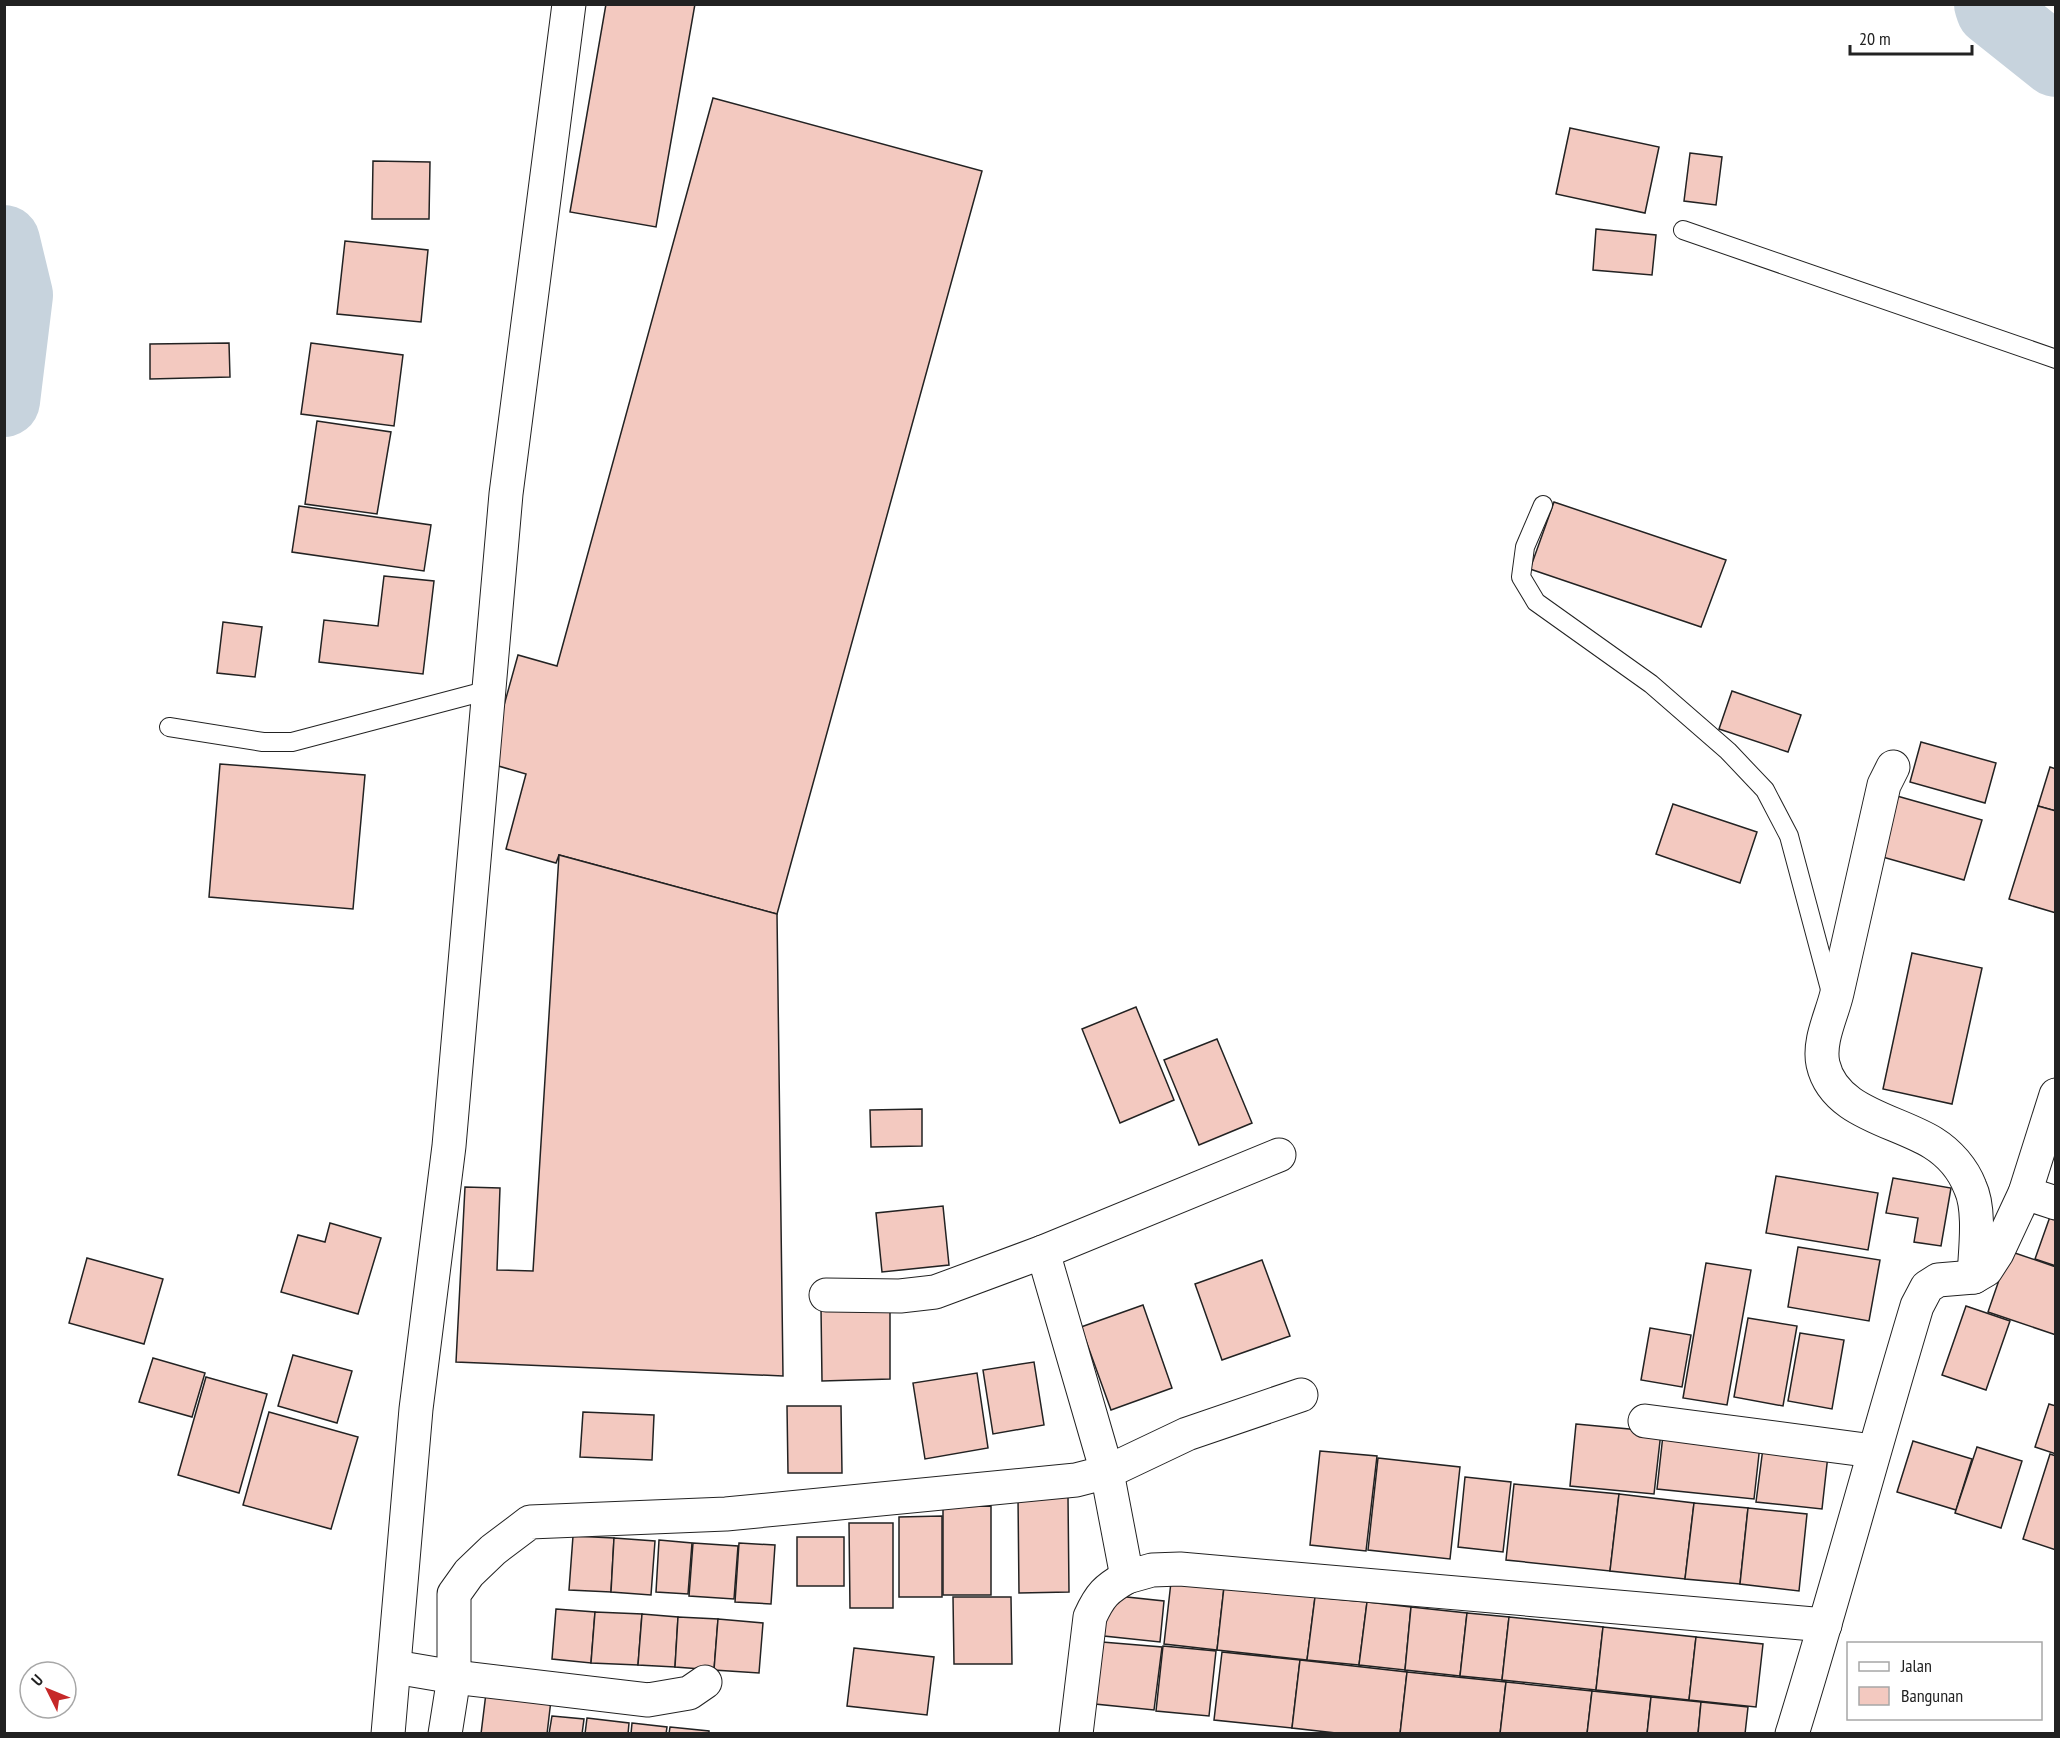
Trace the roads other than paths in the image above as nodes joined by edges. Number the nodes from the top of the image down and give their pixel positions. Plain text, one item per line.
1 (568, 4) edge
2 (1683, 230) dead end
3 (2055, 359) edge
4 (1543, 505) dead end
5 (489, 690) junction
6 (169, 727) dead end
7 (1893, 767) dead end
8 (1834, 1004) junction
9 (2055, 1095) edge
10 (1279, 1155) dead end
11 (2025, 1193) junction
12 (2055, 1203) edge
13 (1043, 1252) junction
14 (1974, 1277) junction
15 (825, 1295) dead end
16 (1300, 1395) dead end
17 (1645, 1420) dead end
18 (1873, 1451) junction
19 (1107, 1472) junction
20 (1127, 1577) junction
21 (1825, 1625) junction
22 (395, 1667) junction
23 (454, 1677) junction
24 (705, 1682) dead end
25 (388, 1734) edge
26 (445, 1734) edge
27 (1076, 1734) edge
28 (1792, 1734) edge

1 - 5 street
2 - 3 lane
4 - 8 lane
5 - 6 lane
5 - 22 street
7 - 8 street
8 - 14 street
9 - 11 street
10 - 13 street
11 - 12 street
11 - 14 street
13 - 15 street
13 - 19 street
14 - 18 street
16 - 19 street
17 - 18 street
18 - 21 street
19 - 20 street
19 - 23 street
20 - 21 street
20 - 27 street
21 - 28 street
22 - 23 street
22 - 25 street
23 - 24 street
23 - 26 street

